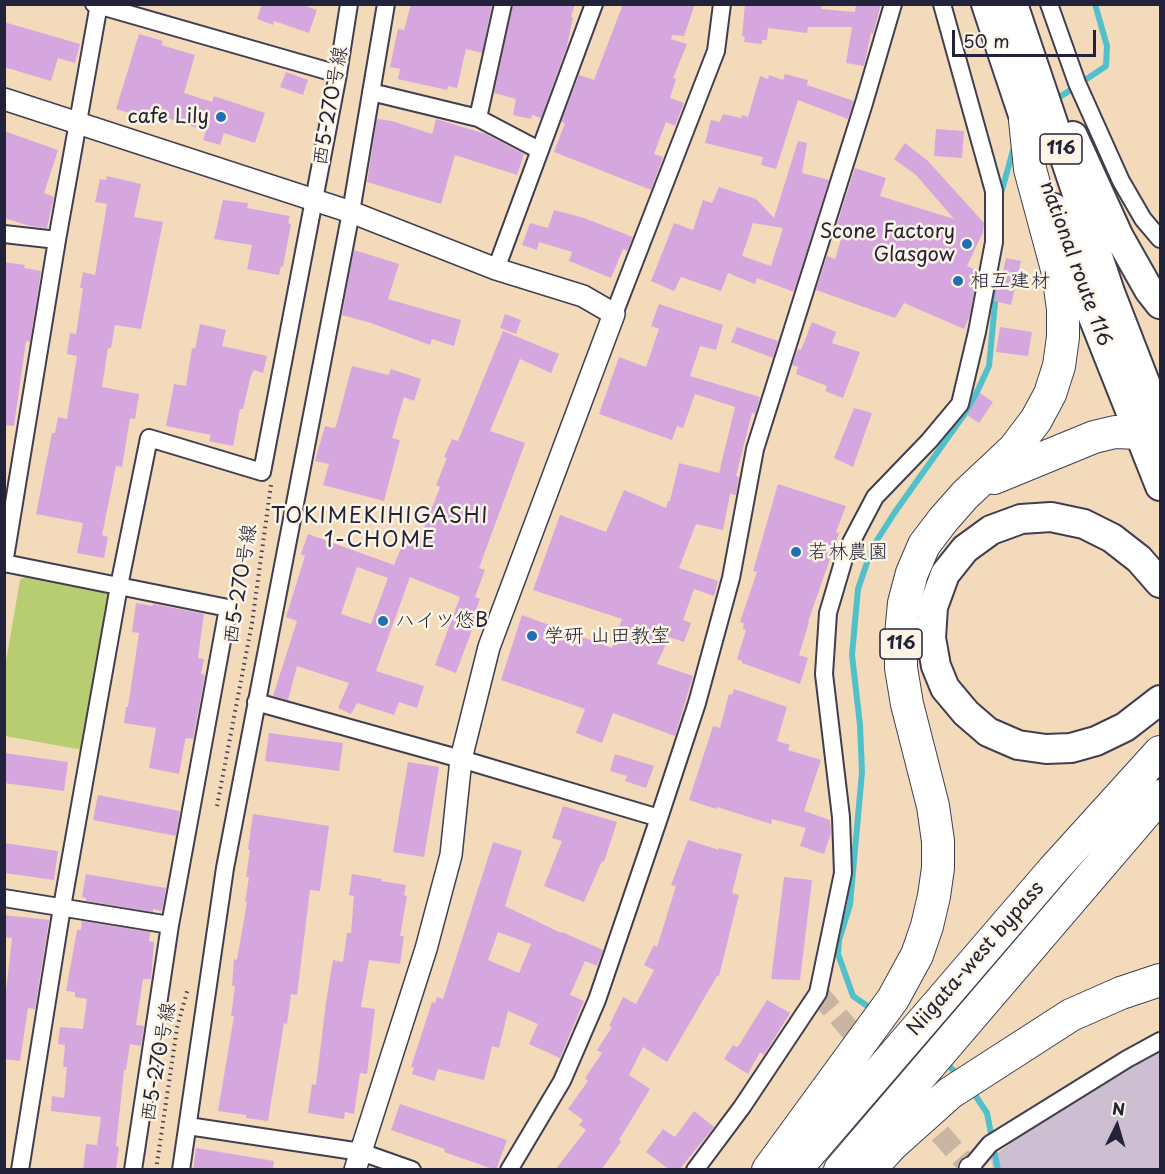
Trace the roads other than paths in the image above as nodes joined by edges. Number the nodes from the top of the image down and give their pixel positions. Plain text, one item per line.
1 (349, 4) edge
2 (386, 4) edge
3 (503, 4) edge
4 (594, 4) edge
5 (722, 4) edge
6 (893, 4) edge
7 (942, 4) edge
8 (986, 4) edge
9 (1013, 4) edge
10 (1049, 4) edge
11 (97, 5) edge
12 (338, 74) junction
13 (371, 92) junction
14 (4, 99) edge
15 (478, 118) junction
16 (1025, 120) junction
17 (78, 122) junction
18 (539, 150) junction
19 (313, 199) junction
20 (351, 212) junction
21 (4, 234) edge
22 (1161, 239) edge
23 (57, 240) junction
24 (496, 269) junction
25 (1161, 304) edge
26 (614, 314) junction
27 (1153, 431) edge
28 (1161, 486) edge
29 (964, 495) junction
30 (5, 563) edge
31 (1161, 583) edge
32 (119, 586) junction
33 (1161, 700) edge
34 (256, 702) junction
35 (1161, 752) edge
36 (461, 759) junction
37 (1161, 796) edge
38 (659, 818) junction
39 (1161, 821) edge
40 (4, 898) edge
41 (62, 908) junction
42 (170, 925) junction
43 (1026, 953) junction
44 (1161, 980) edge
45 (1161, 1041) edge
46 (188, 1126) junction
47 (358, 1161) edge
48 (970, 1169) edge
49 (20, 1170) edge
50 (134, 1170) edge
51 (181, 1170) edge
52 (412, 1170) edge
53 (509, 1170) edge
54 (694, 1170) edge
55 (768, 1170) edge
56 (795, 1170) edge
57 (840, 1170) edge
58 (868, 1170) edge

1 - 12 street
2 - 13 street
3 - 15 street
4 - 18 street
5 - 26 street
6 - 38 street
7 - 54 street
8 - 16 highway, national route 116 / 116
9 - 25 highway
9 - 27 highway, national route 116 / 116
10 - 22 street
11 - 12 street
11 - 17 street
12 - 19 street
13 - 15 street
13 - 20 street
14 - 17 street
15 - 18 street
16 - 27 highway, national route 116 / 116
16 - 29 highway, 116
17 - 19 street
17 - 23 street
18 - 24 street
19 - 20 street
19 - 32 street
20 - 24 street
20 - 34 street
21 - 23 street
23 - 30 street
24 - 26 street
26 - 36 street
27 - 28 highway, national route 116 / 116
27 - 29 highway
29 - 55 highway, 116
30 - 32 street
31 - 33 highway
32 - 41 street
32 - 42 street
34 - 36 street
34 - 46 street
35 - 56 highway, Niigata-west bypass
36 - 38 street
36 - 47 street
37 - 43 highway, Niigata-west bypass
38 - 53 street
39 - 43 highway
40 - 41 street
41 - 42 street
41 - 49 street
42 - 50 street
43 - 57 highway, Niigata-west bypass
44 - 58 highway
45 - 48 street
46 - 47 street
46 - 51 street
47 - 52 street

